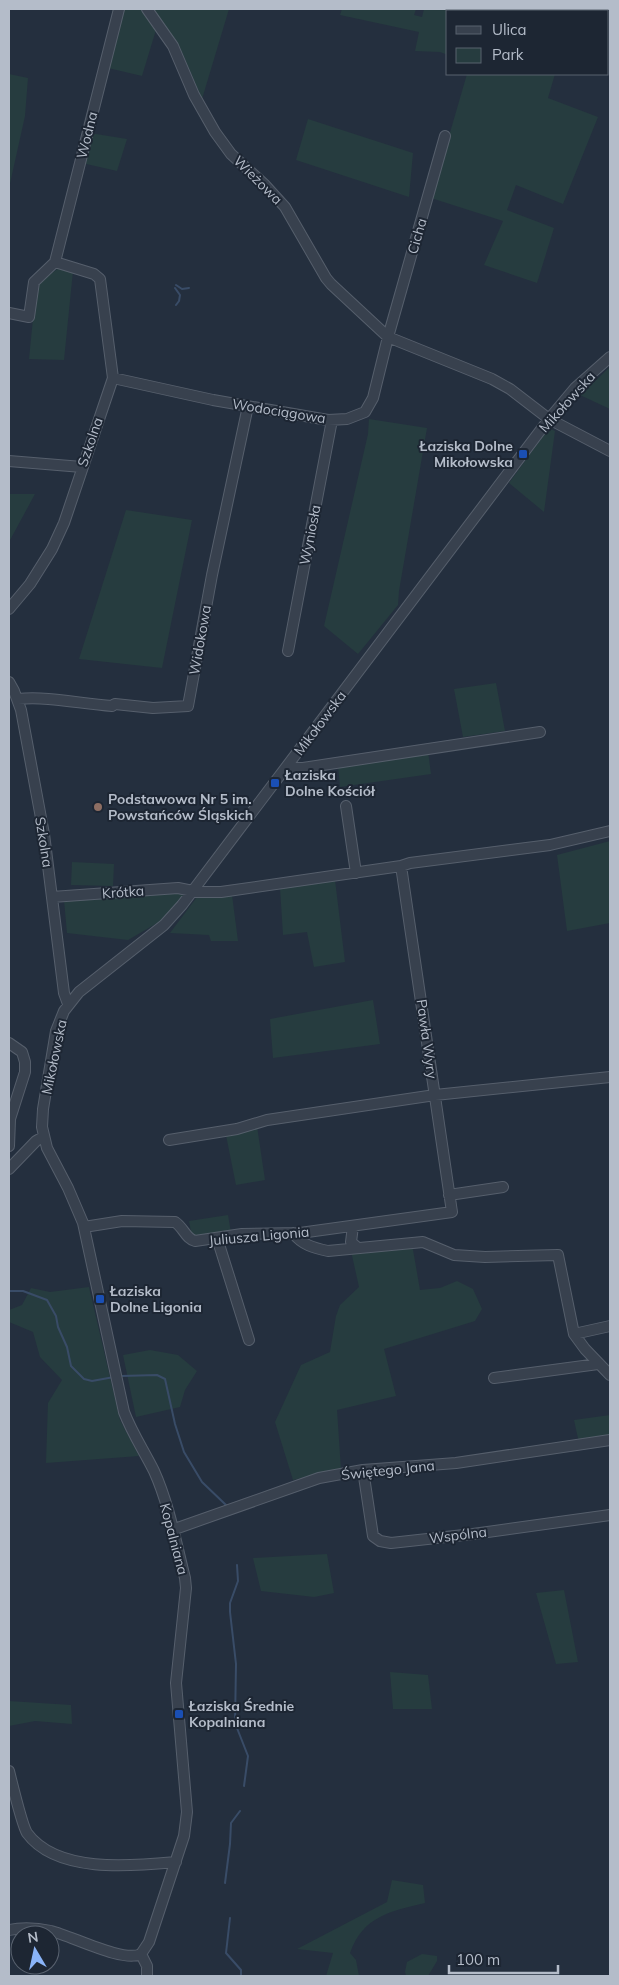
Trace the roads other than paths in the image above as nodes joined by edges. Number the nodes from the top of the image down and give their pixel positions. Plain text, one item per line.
1 (119, 9) edge
2 (147, 9) edge
3 (445, 136) dead end
4 (56, 262) junction
5 (9, 313) edge
6 (388, 337) junction
7 (610, 357) edge
8 (112, 378) junction
9 (248, 406) junction
10 (549, 419) junction
11 (332, 420) junction
12 (610, 450) edge
13 (9, 461) edge
14 (82, 467) junction
15 (9, 609) edge
16 (288, 651) dead end
17 (9, 682) edge
18 (18, 700) junction
19 (540, 732) dead end
20 (287, 767) junction
21 (346, 806) dead end
22 (610, 831) edge
23 (401, 866) junction
24 (356, 873) junction
25 (194, 890) junction
26 (52, 897) junction
27 (68, 1004) junction
28 (9, 1044) edge
29 (610, 1076) edge
30 (435, 1094) junction
31 (43, 1137) junction
32 (169, 1140) dead end
33 (9, 1147) edge
34 (11, 1167) edge
35 (503, 1187) dead end
36 (449, 1195) junction
37 (452, 1212) joint
38 (353, 1226) junction
39 (84, 1227) junction
40 (296, 1237) junction
41 (217, 1238) junction
42 (358, 1248) junction
43 (610, 1326) edge
44 (574, 1334) junction
45 (249, 1340) dead end
46 (598, 1364) junction
47 (610, 1375) edge
48 (494, 1378) dead end
49 (610, 1440) edge
50 (362, 1470) junction
51 (610, 1514) edge
52 (172, 1530) junction
53 (9, 1771) edge
54 (176, 1862) junction
55 (9, 1930) edge
56 (140, 1954) junction
57 (147, 1976) edge

1 - 4 street, Wodna
2 - 6 street, Wieżowa
3 - 6 street, Cicha
4 - 5 street
4 - 8 street
6 - 10 street
6 - 11 street, Wodociągowa
7 - 10 street, Mikołowska
8 - 9 street, Wodociągowa
8 - 14 street, Szkolna
9 - 11 street, Wodociągowa
9 - 18 street, Widokowa
10 - 12 street
10 - 20 street, Mikołowska
11 - 16 street, Wyniosła
13 - 14 street
14 - 15 street, Szkolna
17 - 18 street, Szkolna
18 - 26 street, Szkolna
19 - 20 street
20 - 25 street, Mikołowska
21 - 24 street
22 - 23 street, Krótka
23 - 24 street, Krótka
23 - 30 street, Pawła Wyry
24 - 25 street, Krótka
25 - 26 street, Krótka
25 - 27 street, Mikołowska
26 - 27 street, Szkolna
27 - 31 street, Mikołowska
28 - 33 street
29 - 30 street
30 - 32 street
30 - 36 street, Pawła Wyry
31 - 34 street
31 - 39 street, Kopalniana
33 - 34 street
35 - 36 street
36 - 37 street, Pawła Wyry
37 - 38 street, Juliusza Ligonia
38 - 40 street, Juliusza Ligonia
38 - 42 street
39 - 41 street, Juliusza Ligonia
39 - 52 street, Kopalniana
40 - 41 street, Juliusza Ligonia
40 - 42 street
41 - 45 street
42 - 44 street
43 - 44 street
44 - 46 street
46 - 47 street
46 - 48 street
49 - 50 street, Świętego Jana
50 - 51 street, Wspólna
50 - 52 street, Świętego Jana
52 - 54 street, Kopalniana
53 - 54 street
54 - 56 street, Kopalniana
55 - 56 street
56 - 57 street

